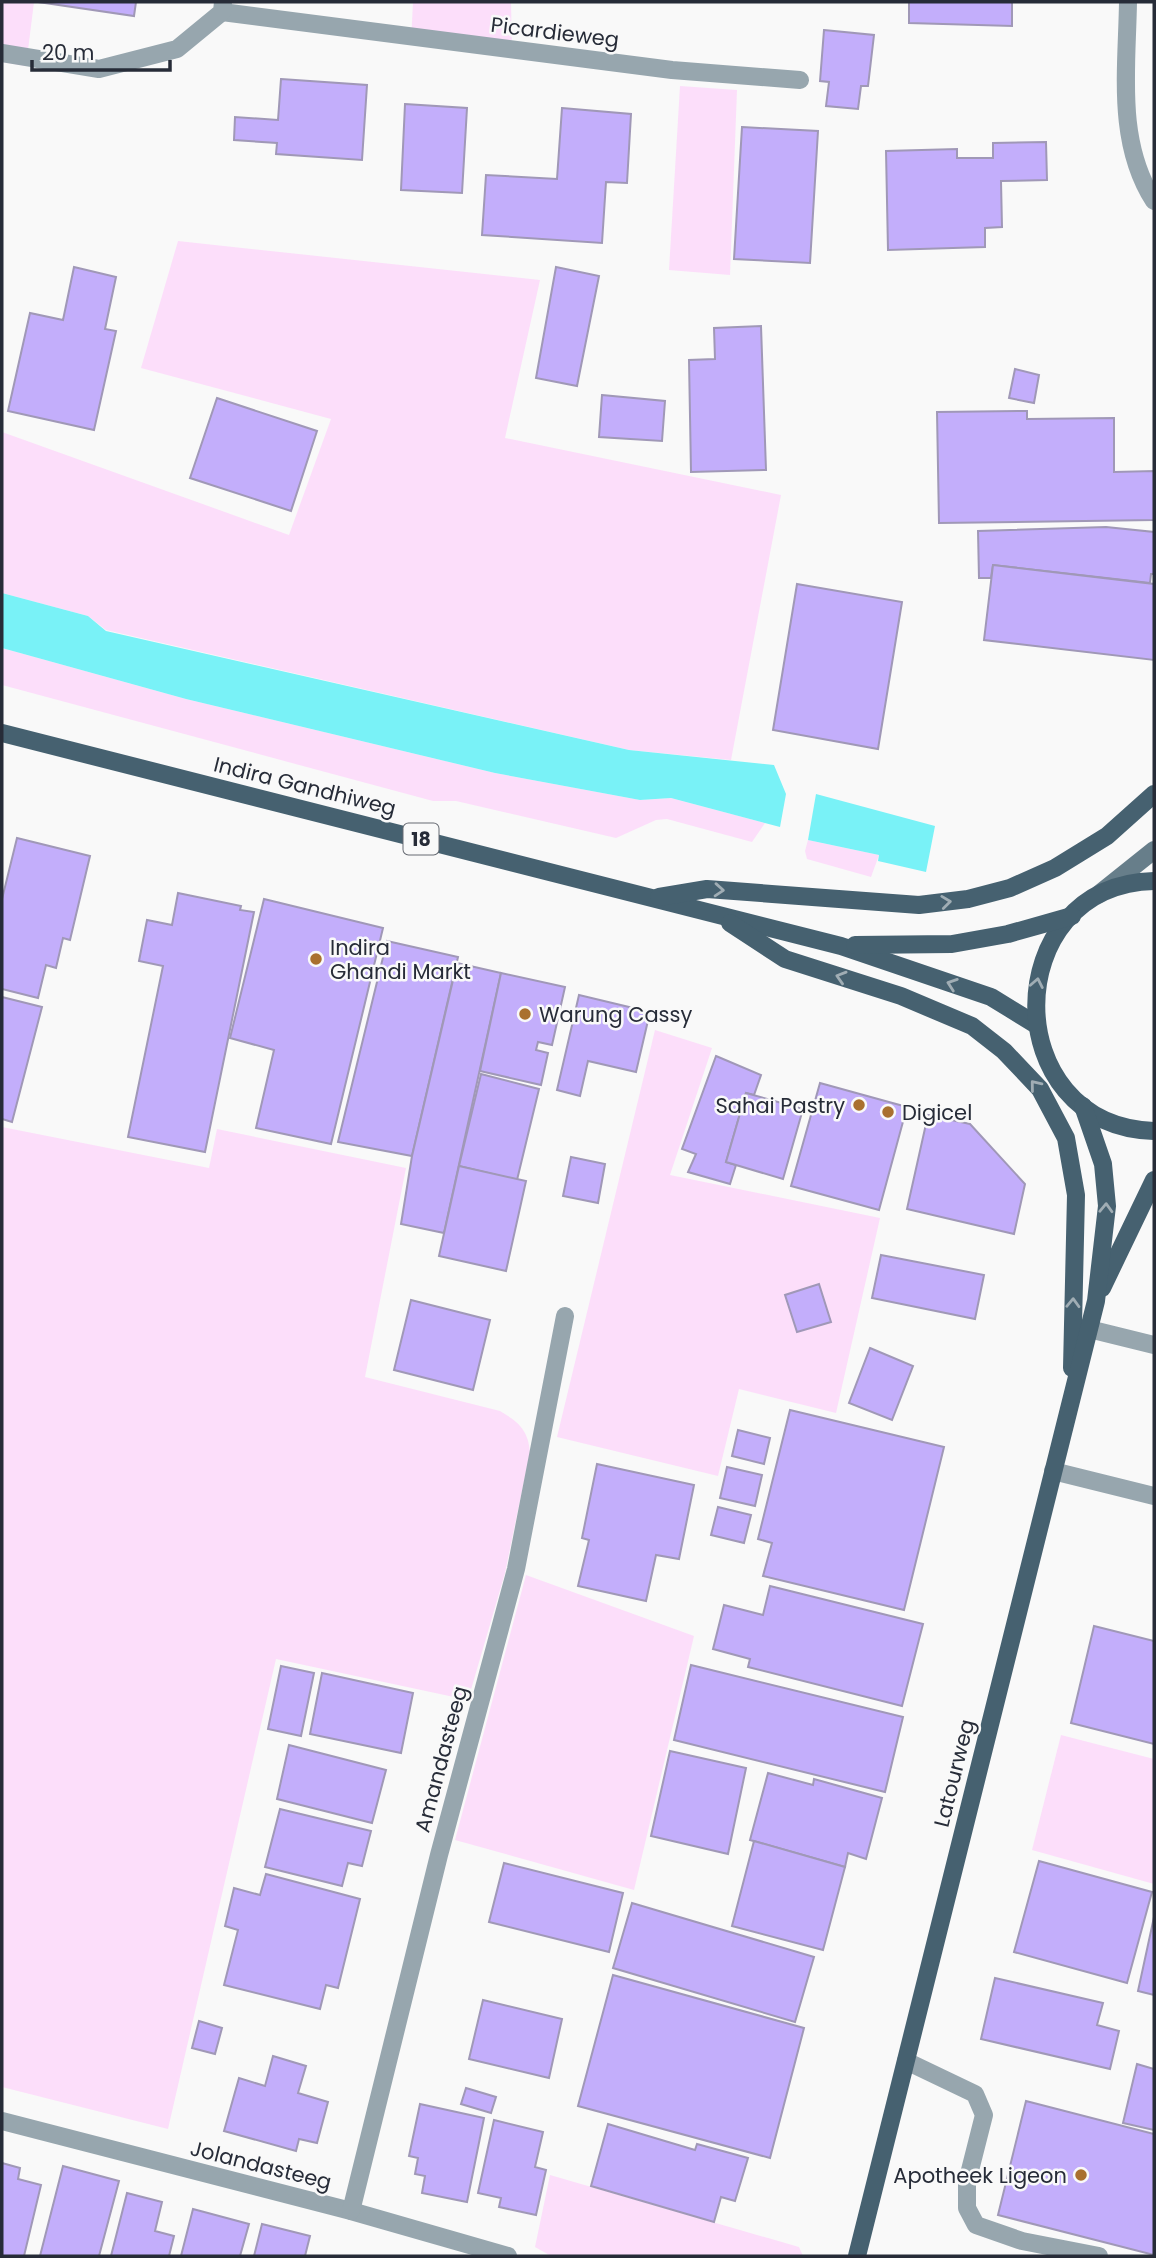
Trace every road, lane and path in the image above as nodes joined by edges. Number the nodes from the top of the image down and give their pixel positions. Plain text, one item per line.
1 (1128, 2) edge
2 (222, 7) edge
3 (2, 53) edge
4 (800, 80) dead end
5 (1154, 201) edge
6 (2, 733) edge
7 (1154, 794) edge
8 (1154, 850) edge
9 (1154, 881) edge
10 (1096, 896) junction
11 (652, 898) junction
12 (717, 914) junction
13 (1074, 915) junction
14 (841, 946) junction
15 (1035, 1024) junction
16 (1083, 1106) junction
17 (1154, 1131) edge
18 (1154, 1180) edge
19 (1096, 1301) junction
20 (565, 1316) dead end
21 (1089, 1329) junction
22 (1154, 1345) edge
23 (1072, 1396) junction
24 (1053, 1471) junction
25 (1154, 1496) edge
26 (906, 2061) junction
27 (2, 2121) edge
28 (351, 2211) junction
29 (508, 2256) edge
30 (857, 2256) edge
31 (1100, 2256) edge

1 - 5 street
2 - 3 street
2 - 4 street, Picardieweg
6 - 11 main road, Indira Gandhiweg / 18
11 -> 7 main road
8 - 10 main road
9 - 10 main road
10 - 13 main road
11 - 12 main road, Indira Gandhiweg / 18
12 - 14 main road, Indira Gandhiweg / 18
23 -> 12 main road
13 - 14 main road, Indira Gandhiweg / 18
15 -> 13 main road
15 -> 14 main road, Indira Gandhiweg / 18
15 - 16 main road
16 - 17 main road
19 -> 16 main road, Latourweg
18 - 19 main road, Latourweg
19 - 21 main road, Latourweg
20 - 28 street, Amandasteeg
21 - 22 street
21 - 23 main road, Latourweg
23 - 24 main road, Latourweg
24 - 25 street
24 - 26 main road, Latourweg
26 - 30 main road, Latourweg
26 - 31 street
27 - 28 street, Jolandasteeg
28 - 29 street, Jolandasteeg

